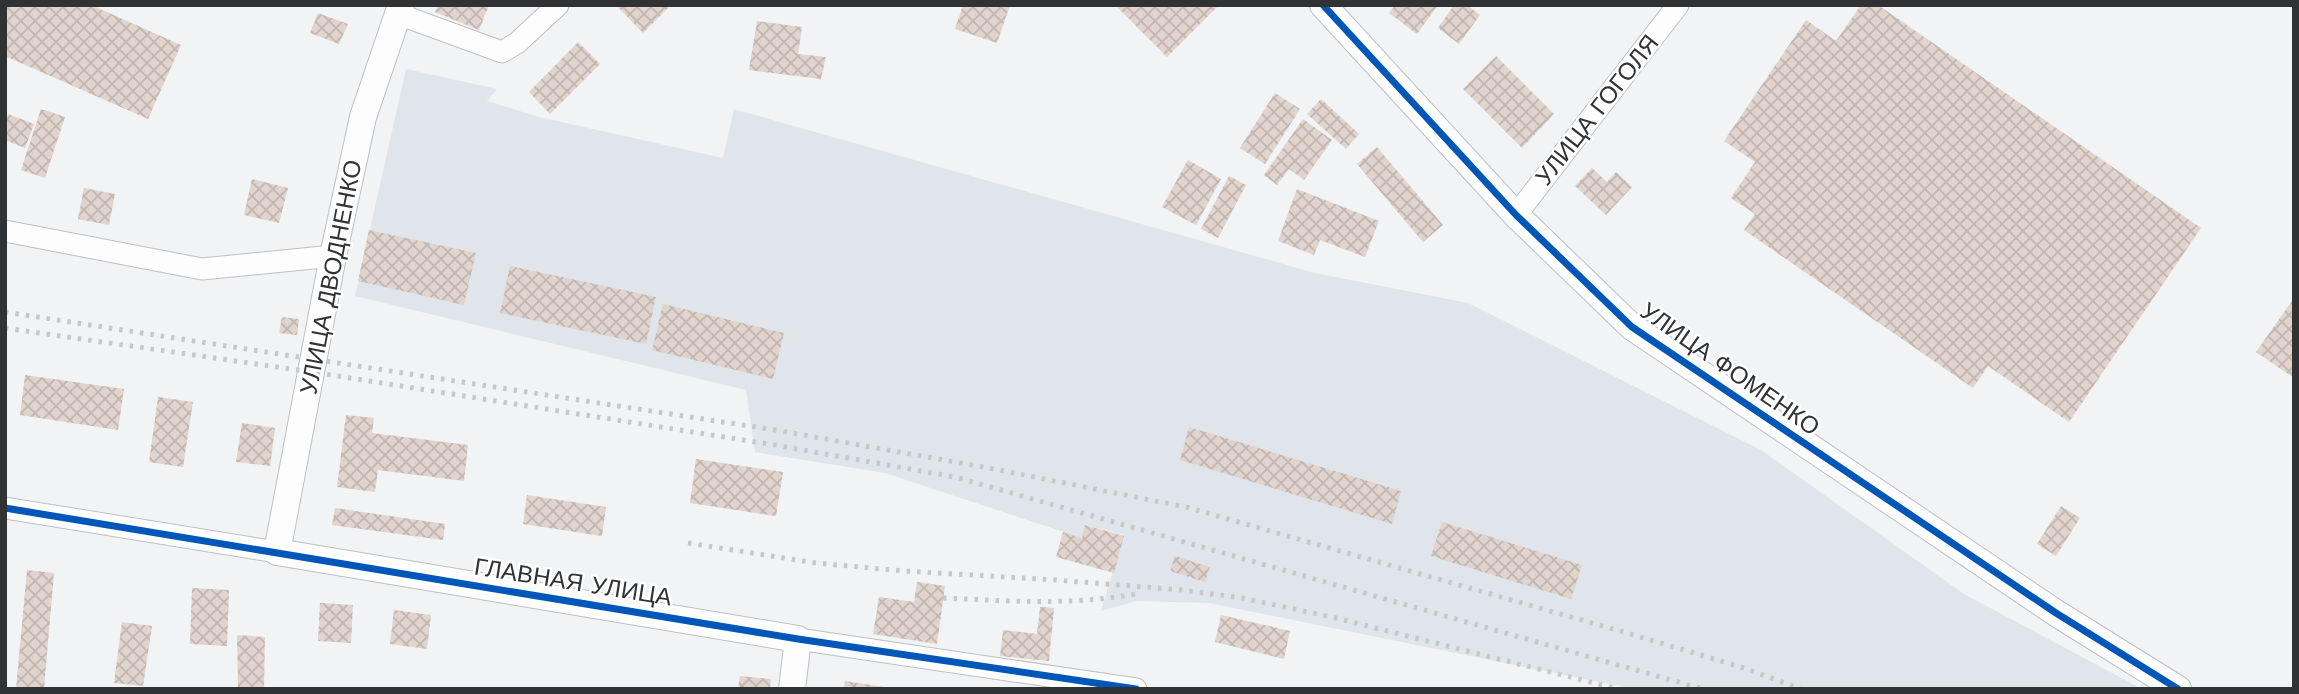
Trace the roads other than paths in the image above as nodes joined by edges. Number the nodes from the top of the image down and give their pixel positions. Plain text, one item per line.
1 (558, 5) edge
2 (1323, 5) edge
3 (1678, 5) edge
4 (399, 10) edge
5 (1516, 215) junction
6 (5, 231) edge
7 (333, 256) junction
8 (5, 508) edge
9 (277, 552) junction
10 (797, 639) junction
11 (792, 689) edge
12 (1136, 689) edge
13 (2178, 689) edge

1 - 4 street
2 - 5 street, УЛИЦА ФОМЕНКО
3 - 5 street, УЛИЦА ГОГОЛЯ
4 - 7 street, УЛИЦА ДВОДНЕНКО
5 - 13 street, УЛИЦА ФОМЕНКО
6 - 7 street
7 - 9 street, УЛИЦА ДВОДНЕНКО
8 - 9 street, ГЛАВНАЯ УЛИЦА
9 - 10 street, ГЛАВНАЯ УЛИЦА
10 - 11 street
10 - 12 street, ГЛАВНАЯ УЛИЦА

